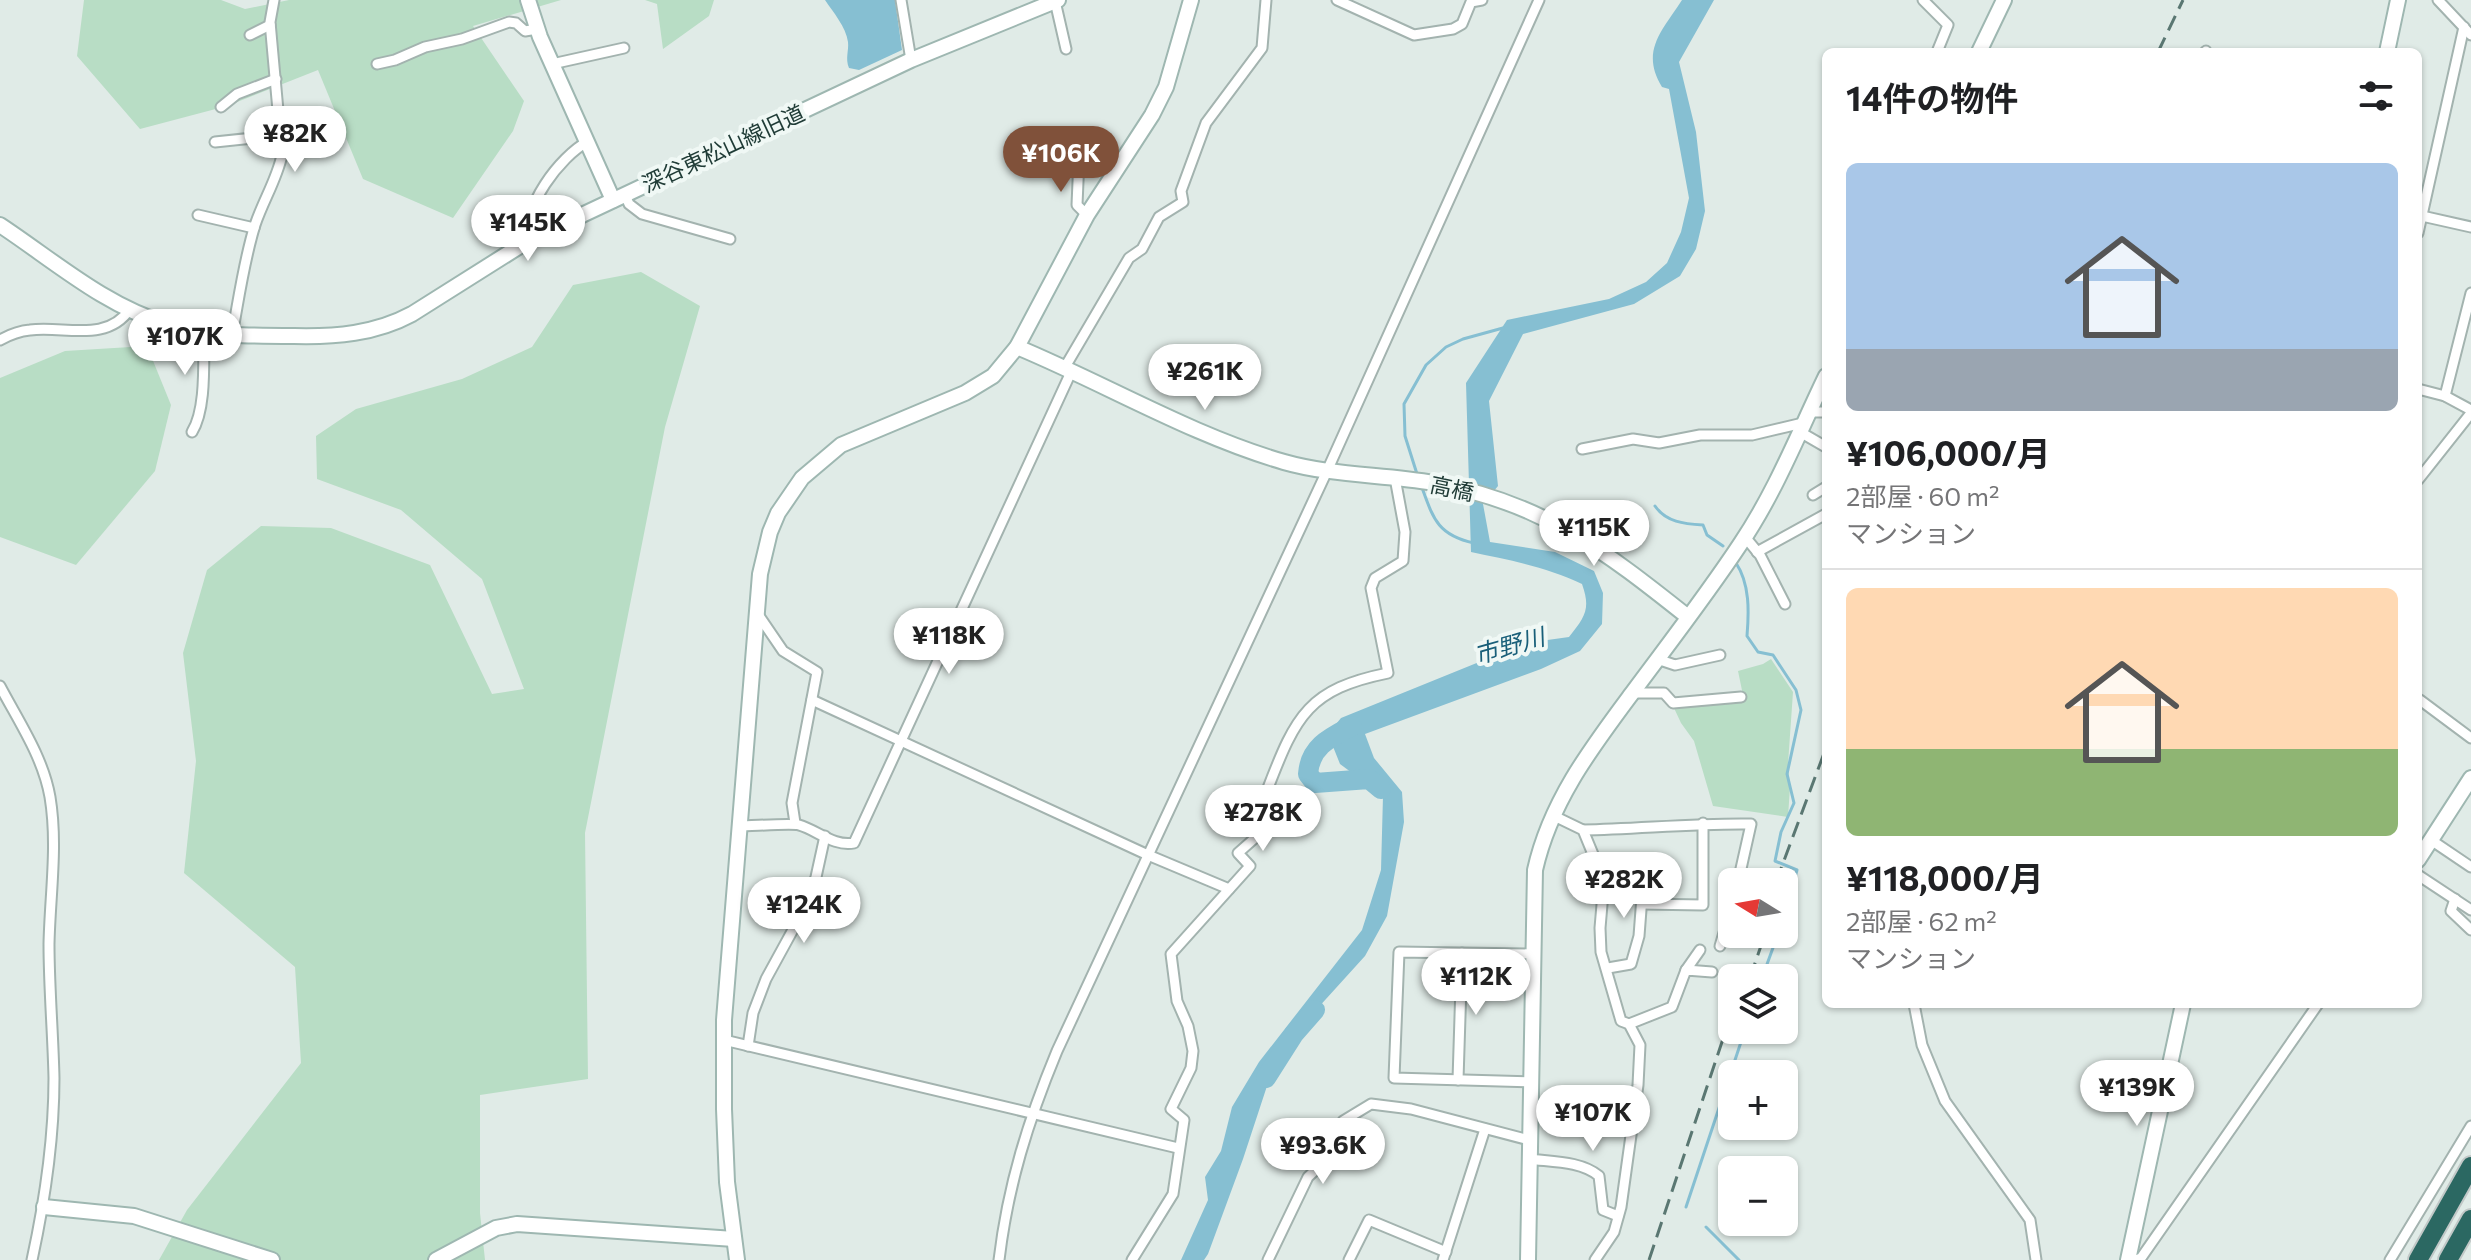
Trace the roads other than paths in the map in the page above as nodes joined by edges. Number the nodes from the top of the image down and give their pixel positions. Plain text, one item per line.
1 (274, 0) edge
2 (528, 0) edge
3 (901, 0) edge
4 (1191, 0) edge
5 (1266, 0) edge
6 (1337, 0) edge
7 (1482, 0) edge
8 (1539, 0) edge
9 (1923, 0) edge
10 (2004, 0) edge
11 (2398, 0) edge
12 (2438, 0) edge
13 (1056, 1) edge
14 (270, 25) junction
15 (537, 29) junction
16 (2467, 31) edge
17 (250, 35) dead end
18 (624, 48) dead end
19 (1939, 48) edge
20 (1981, 48) edge
21 (2388, 48) edge
22 (1066, 49) dead end
23 (911, 60) junction
24 (377, 64) dead end
25 (552, 64) junction
26 (276, 79) junction
27 (221, 107) dead end
28 (281, 135) junction
29 (215, 142) dead end
30 (587, 142) junction
31 (1079, 158) dead end
32 (2422, 172) edge
33 (2431, 173) junction
34 (619, 197) junction
35 (198, 215) dead end
36 (1087, 215) junction
37 (2422, 216) joint
38 (0, 225) edge
39 (2471, 227) edge
40 (254, 228) junction
41 (531, 239) junction
42 (730, 239) dead end
43 (2471, 296) edge
44 (130, 309) junction
45 (204, 331) junction
46 (232, 335) junction
47 (0, 340) edge
48 (1017, 347) junction
49 (1068, 369) junction
50 (1822, 384) edge
51 (2422, 390) edge
52 (2445, 396) junction
53 (2471, 411) edge
54 (1822, 414) edge
55 (1804, 422) junction
56 (192, 432) dead end
57 (1822, 442) edge
58 (1582, 449) dead end
59 (1327, 471) junction
60 (2422, 475) edge
61 (1395, 478) junction
62 (1822, 489) edge
63 (1813, 495) dead end
64 (1822, 516) edge
65 (1745, 537) junction
66 (1757, 552) junction
67 (1785, 604) dead end
68 (757, 613) junction
69 (1688, 617) junction
70 (1720, 655) dead end
71 (1657, 659) junction
72 (0, 686) edge
73 (1632, 693) junction
74 (1741, 697) dead end
75 (812, 700) junction
76 (2422, 701) edge
77 (2471, 738) edge
78 (901, 741) junction
79 (2471, 778) edge
80 (1552, 815) junction
81 (795, 823) junction
82 (1703, 823) junction
83 (740, 826) junction
84 (1583, 830) junction
85 (825, 836) junction
86 (2431, 840) junction
87 (2422, 854) edge
88 (1148, 855) junction
89 (2471, 867) edge
90 (1741, 868) edge
91 (2422, 878) edge
92 (1604, 881) junction
93 (1229, 889) junction
94 (2455, 899) junction
95 (1642, 904) junction
96 (2471, 910) edge
97 (2471, 930) edge
98 (1700, 950) dead end
99 (1462, 953) junction
100 (1534, 954) junction
101 (1608, 968) junction
102 (1686, 970) junction
103 (1712, 972) dead end
104 (1915, 1008) edge
105 (2182, 1008) edge
106 (2315, 1008) edge
107 (1629, 1024) junction
108 (724, 1040) junction
109 (748, 1046) junction
110 (1458, 1080) junction
111 (1531, 1082) junction
112 (1031, 1113) junction
113 (2471, 1126) edge
114 (1485, 1129) junction
115 (1529, 1140) junction
116 (1178, 1148) junction
117 (1529, 1159) junction
118 (2471, 1166) edge
119 (44, 1207) junction
120 (1618, 1216) junction
121 (2471, 1219) edge
122 (734, 1239) junction
123 (1445, 1256) edge
124 (32, 1260) edge
125 (272, 1260) edge
126 (436, 1260) edge
127 (737, 1260) edge
128 (999, 1260) edge
129 (1132, 1260) edge
130 (1268, 1260) edge
131 (1349, 1260) edge
132 (1528, 1260) edge
133 (1595, 1260) edge
134 (2036, 1260) edge
135 (2128, 1260) edge
136 (2136, 1260) edge
137 (2390, 1260) edge
138 (2418, 1260) edge
139 (2448, 1260) edge

1 - 14 street
2 - 15 street
3 - 23 street
4 - 36 street
5 - 49 street
6 - 7 street
8 - 59 street
9 - 19 street
10 - 20 street
11 - 21 street
12 - 16 street
13 - 22 street
13 - 23 street, 深谷東松山線旧道
14 - 17 street
14 - 26 street
15 - 24 street
15 - 25 street
16 - 33 street
18 - 25 street
23 - 34 street, 深谷東松山線旧道
25 - 30 street
26 - 27 street
26 - 28 street
28 - 29 street
28 - 40 street
30 - 34 street
30 - 41 street
31 - 36 street
32 - 33 street
33 - 37 street
34 - 41 street, 深谷東松山線旧道
34 - 42 street
35 - 40 street
36 - 48 street
37 - 39 street
38 - 44 street, 深谷東松山線旧道
40 - 46 street
41 - 46 street, 深谷東松山線旧道
43 - 52 street
44 - 45 street, 深谷東松山線旧道
44 - 47 street
45 - 46 street, 深谷東松山線旧道
45 - 56 street
48 - 49 street, 高橋
48 - 68 street
49 - 59 street, 高橋
49 - 78 street
50 - 55 street
51 - 52 street
52 - 53 street
53 - 60 street
54 - 55 street
55 - 57 street
55 - 58 street
55 - 65 street
59 - 61 street, 高橋
59 - 88 street
61 - 69 street, 高橋
61 - 93 street
62 - 63 street
64 - 66 street
65 - 66 street
65 - 69 street
66 - 67 street
68 - 75 street
68 - 83 street
69 - 71 street
70 - 71 street
71 - 73 street
72 - 119 street
73 - 74 street
73 - 80 street
75 - 78 street
75 - 81 street
76 - 77 street
78 - 85 street
78 - 88 street
79 - 86 street
80 - 84 street
80 - 100 street
81 - 83 street
81 - 85 street
82 - 84 street
82 - 90 street
82 - 95 street
83 - 108 street
84 - 92 street
85 - 109 street
86 - 87 street
86 - 89 street
88 - 93 street
88 - 112 street
91 - 94 street
92 - 95 street
92 - 101 street
93 - 116 street
94 - 96 street
94 - 97 street
95 - 101 street
98 - 102 street
99 - 100 street
99 - 110 street
99 - 110 street
100 - 111 street
101 - 107 street
102 - 103 street
102 - 107 street
104 - 134 street
105 - 135 street
106 - 136 street
107 - 120 street
108 - 109 street
108 - 122 street
109 - 112 street
110 - 111 street
111 - 115 street
112 - 116 street
112 - 128 street
113 - 137 street
114 - 115 street
114 - 123 street
114 - 130 street
115 - 117 street
116 - 129 street
117 - 120 street
117 - 132 street
118 - 138 highway
119 - 124 street
119 - 125 street
120 - 133 street
121 - 139 highway
122 - 126 street
122 - 127 street
123 - 131 street

